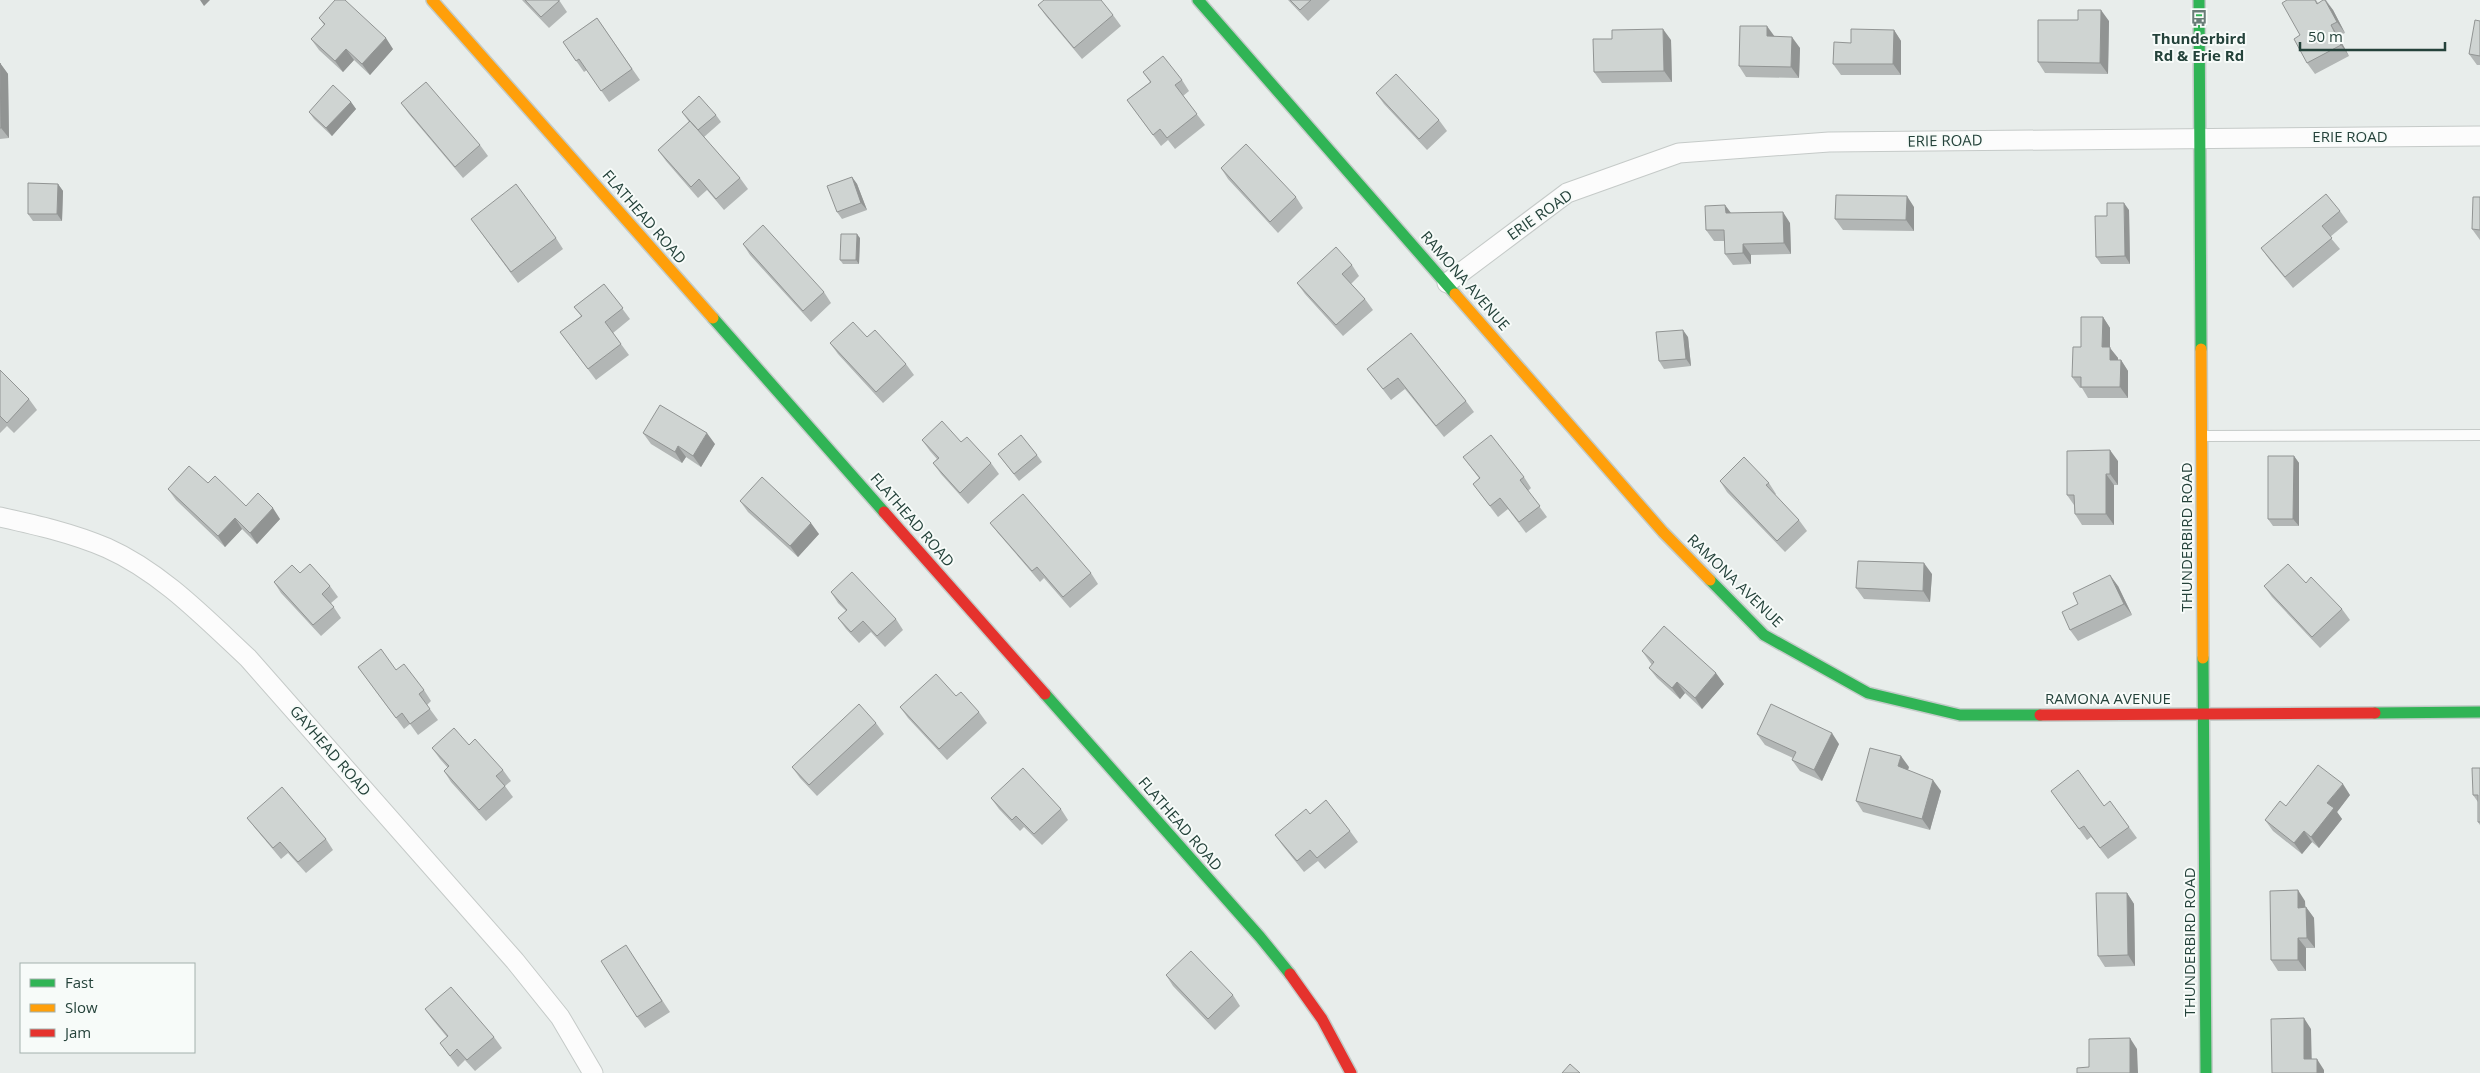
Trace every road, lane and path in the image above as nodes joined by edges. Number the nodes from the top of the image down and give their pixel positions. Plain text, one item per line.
1 (432, 0) edge
2 (1198, 0) edge
3 (2199, 0) edge
4 (2480, 136) edge
5 (2200, 137) junction
6 (1447, 284) junction
7 (2480, 435) edge
8 (2202, 436) junction
9 (0, 517) edge
10 (2480, 712) edge
11 (2203, 714) junction
12 (593, 1073) edge
13 (1351, 1073) edge
14 (2206, 1073) edge

1 - 13 street, FLATHEAD ROAD
2 - 6 street, RAMONA AVENUE
3 - 5 street, THUNDERBIRD ROAD
4 - 5 street, ERIE ROAD
5 - 6 street, ERIE ROAD
5 - 8 street, THUNDERBIRD ROAD
6 - 11 street, RAMONA AVENUE
7 - 8 lane
8 - 11 street, THUNDERBIRD ROAD
9 - 12 street, GAYHEAD ROAD
10 - 11 street, RAMONA AVENUE
11 - 14 street, THUNDERBIRD ROAD

